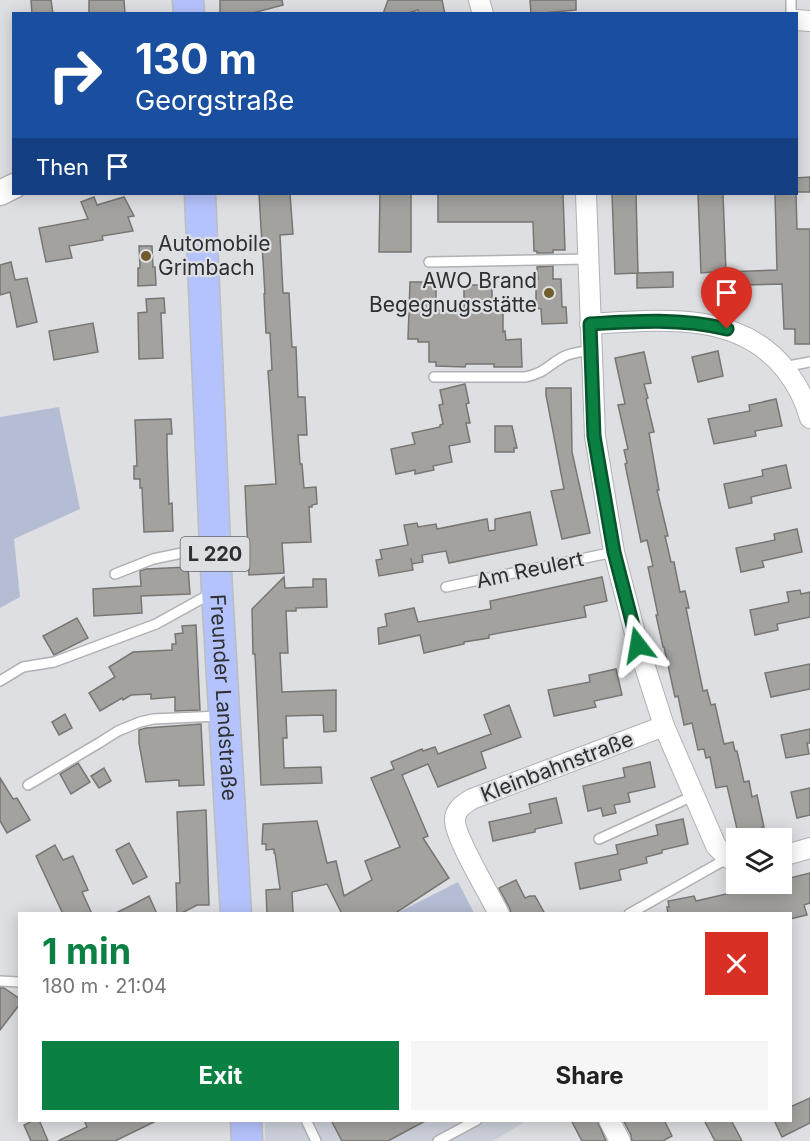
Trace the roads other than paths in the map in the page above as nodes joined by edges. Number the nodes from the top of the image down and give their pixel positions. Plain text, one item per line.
1 (200, 195) edge
2 (586, 195) edge
3 (588, 259) junction
4 (429, 262) dead end
5 (590, 324) junction
6 (592, 350) junction
7 (810, 362) edge
8 (783, 367) junction
9 (434, 377) dead end
10 (810, 418) edge
11 (614, 552) junction
12 (215, 556) junction
13 (115, 574) dead end
14 (446, 587) dead end
15 (217, 591) junction
16 (0, 681) edge
17 (224, 716) junction
18 (664, 726) junction
19 (28, 785) dead end
20 (693, 796) junction
21 (599, 839) dead end
22 (810, 848) edge
23 (792, 853) edge
24 (726, 854) edge
25 (726, 862) edge
26 (236, 912) edge
27 (498, 912) edge
28 (633, 912) edge
29 (0, 981) edge
30 (18, 982) edge
31 (246, 1122) edge
32 (307, 1122) edge
33 (473, 1122) edge
34 (610, 1122) edge
35 (247, 1141) edge
36 (316, 1141) edge
37 (438, 1141) edge
38 (620, 1141) edge

1 - 12 main road, Freunder Landstraße / L 220
2 - 3 street
3 - 4 lane
3 - 5 street
5 - 6 street
5 - 8 street
6 - 9 lane
6 - 11 street
7 - 8 lane
8 - 10 street
11 - 14 lane, Am Reulert
11 - 18 street
12 - 13 lane
12 - 15 main road, Freunder Landstraße / L 220
15 - 16 lane
15 - 17 main road, Freunder Landstraße / L 220
17 - 19 lane
17 - 26 main road, Freunder Landstraße / L 220
18 - 20 street
18 - 27 street, Kleinbahnstraße
20 - 21 lane
20 - 24 street
22 - 23 street
25 - 28 lane
29 - 30 lane
31 - 35 main road
32 - 36 lane
33 - 37 lane
34 - 38 street

